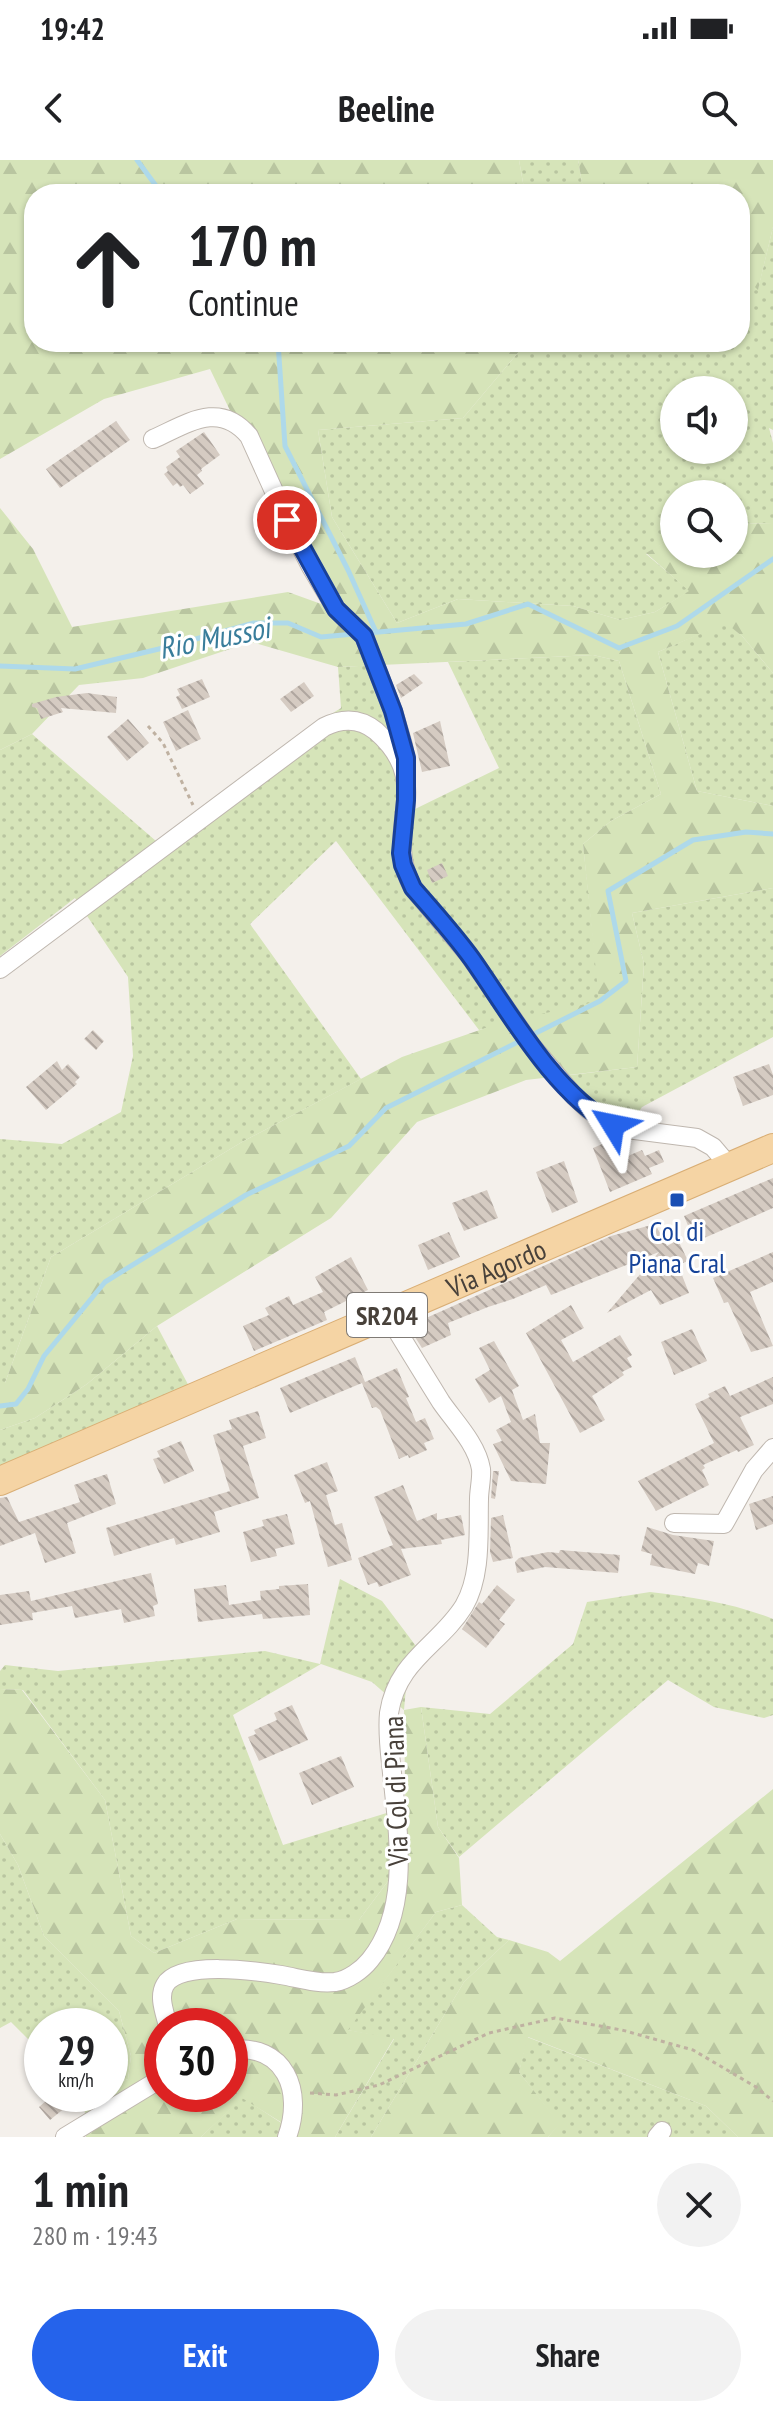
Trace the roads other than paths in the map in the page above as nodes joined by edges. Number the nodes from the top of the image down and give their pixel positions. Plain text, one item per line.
1 (153, 439) dead end
2 (405, 774) junction
3 (0, 969) edge
4 (773, 1148) edge
5 (730, 1167) junction
6 (387, 1314) junction
7 (773, 1448) edge
8 (0, 1481) edge
9 (674, 1523) dead end
10 (165, 2008) edge
11 (248, 2049) edge
12 (144, 2089) edge
13 (65, 2137) edge
14 (287, 2137) edge

1 - 2 street
2 - 3 street
2 - 5 street
4 - 5 main road, Via Agordo / SR204
5 - 6 main road, Via Agordo / SR204
6 - 8 main road, Via Agordo / SR204
6 - 10 street, Via Col di Piana
7 - 9 street
11 - 14 street
12 - 13 street

